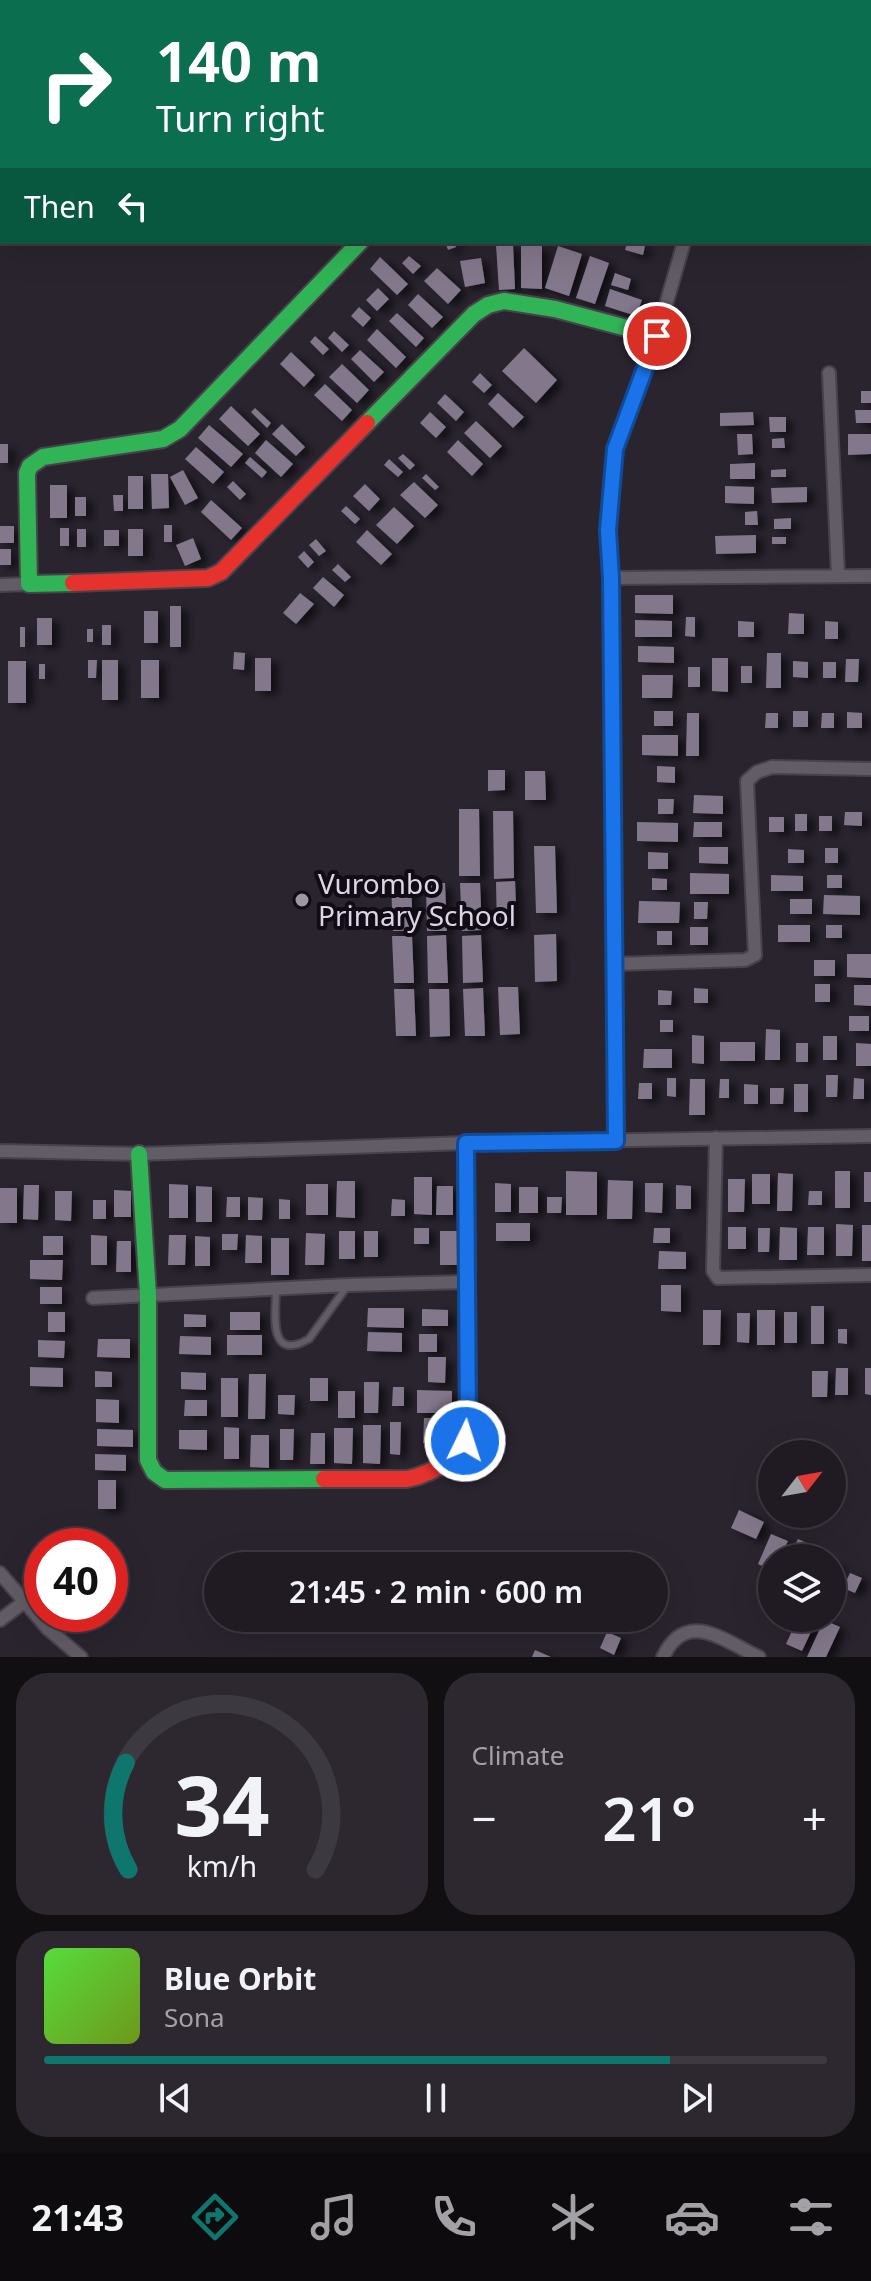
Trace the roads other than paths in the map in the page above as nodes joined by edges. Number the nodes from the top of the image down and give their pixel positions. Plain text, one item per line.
1 (358, 244) edge
2 (683, 244) edge
3 (657, 336) junction
4 (829, 373) dead end
5 (838, 575) junction
6 (871, 576) edge
7 (611, 578) junction
8 (29, 584) junction
9 (0, 585) edge
10 (871, 769) edge
11 (614, 964) junction
12 (871, 1136) edge
13 (716, 1138) junction
14 (616, 1141) junction
15 (466, 1143) junction
16 (0, 1151) edge
17 (139, 1154) junction
18 (871, 1275) edge
19 (467, 1282) junction
20 (348, 1285) junction
21 (276, 1288) junction
22 (148, 1294) junction
23 (93, 1298) dead end
24 (0, 1573) edge
25 (24, 1602) joint
26 (0, 1620) edge
27 (52, 1632) edge
28 (81, 1657) edge
29 (663, 1657) edge
30 (759, 1657) edge

1 - 8 street
2 - 3 street
3 - 7 street
3 - 8 street
4 - 5 street
5 - 6 street
5 - 7 street
7 - 11 street
8 - 9 street
10 - 11 street
11 - 14 street
12 - 13 street
13 - 14 street
13 - 18 street
14 - 15 street
15 - 17 street
15 - 19 street
16 - 17 street
17 - 22 street
19 - 20 street
19 - 22 street
20 - 21 street
20 - 21 lane
21 - 22 street
22 - 23 street
24 - 25 street
25 - 26 street
27 - 28 street
29 - 30 street

